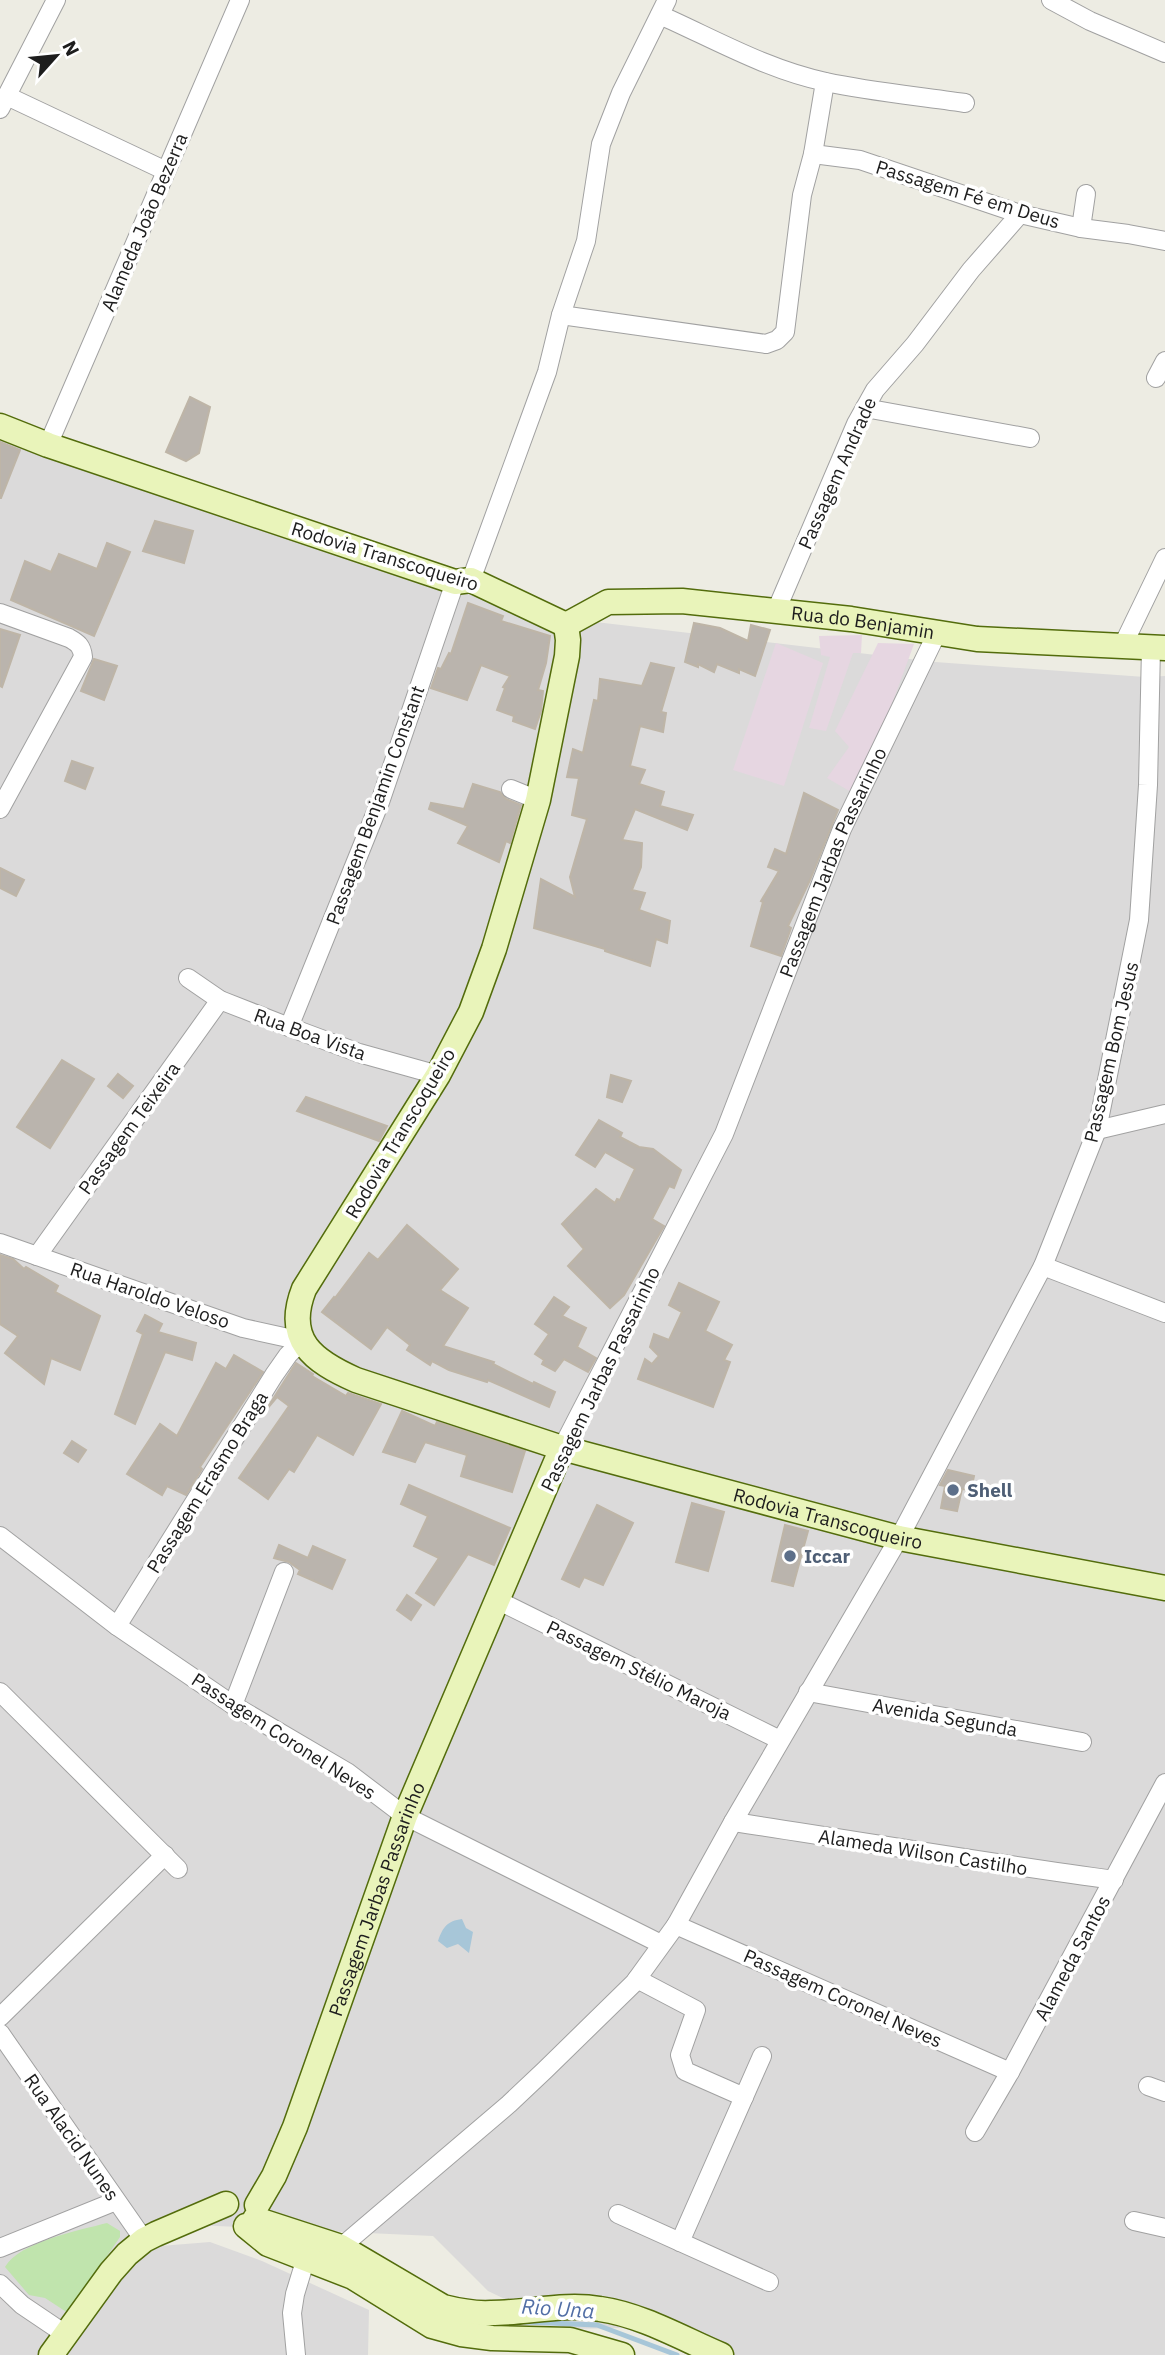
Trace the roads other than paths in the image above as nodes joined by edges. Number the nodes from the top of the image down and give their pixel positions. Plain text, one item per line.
1 (56, 0) edge
2 (240, 0) edge
3 (1051, 0) edge
4 (664, 7) edge
5 (1165, 53) edge
6 (825, 82) junction
7 (3, 102) edge
8 (965, 103) dead end
9 (813, 154) junction
10 (166, 171) junction
11 (1086, 194) dead end
12 (1020, 214) junction
13 (1081, 228) junction
14 (1165, 241) edge
15 (561, 315) junction
16 (1165, 361) edge
17 (1156, 378) dead end
18 (865, 408) junction
19 (0, 426) edge
20 (1030, 438) dead end
21 (48, 445) junction
22 (1165, 558) edge
23 (463, 581) junction
24 (776, 611) junction
25 (0, 613) edge
26 (566, 625) junction
27 (937, 633) junction
28 (1122, 647) junction
29 (1158, 648) edge
30 (511, 789) dead end
31 (538, 800) junction
32 (0, 810) edge
33 (188, 978) dead end
34 (220, 1000) junction
35 (289, 1027) junction
36 (438, 1075) junction
37 (1165, 1114) edge
38 (1097, 1130) junction
39 (0, 1243) edge
40 (37, 1256) junction
41 (1043, 1266) junction
42 (1165, 1313) edge
43 (302, 1341) junction
44 (562, 1448) junction
45 (0, 1536) edge
46 (899, 1538) junction
47 (284, 1572) dead end
48 (1165, 1588) edge
49 (498, 1600) junction
50 (117, 1626) junction
51 (0, 1692) edge
52 (808, 1692) junction
53 (233, 1705) junction
54 (780, 1740) junction
55 (1082, 1742) dead end
56 (1165, 1783) edge
57 (405, 1816) junction
58 (733, 1822) junction
59 (165, 1855) junction
60 (178, 1869) dead end
61 (1114, 1881) junction
62 (676, 1925) junction
63 (661, 1944) junction
64 (637, 1979) junction
65 (0, 2017) edge
66 (0, 2033) edge
67 (762, 2056) dead end
68 (1010, 2072) junction
69 (744, 2097) junction
70 (975, 2132) dead end
71 (116, 2201) junction
72 (243, 2212) junction
73 (618, 2214) dead end
74 (1134, 2221) dead end
75 (1165, 2228) edge
76 (144, 2240) junction
77 (680, 2242) junction
78 (341, 2247) junction
79 (0, 2248) edge
80 (314, 2261) junction
81 (769, 2282) dead end
82 (0, 2284) edge
83 (491, 2331) edge
84 (65, 2334) junction
85 (570, 2348) edge
86 (51, 2355) edge
87 (296, 2355) edge
88 (622, 2355) edge
89 (722, 2355) edge

1 - 7 street
2 - 10 street, Alameda João Bezerra
3 - 5 street
4 - 6 street
4 - 15 street, Passagem Benjamin Constant
6 - 8 street
6 - 9 street
7 - 10 street
9 - 12 street, Passagem Fé em Deus
9 - 15 street
10 - 21 street, Alameda João Bezerra
11 - 13 street
12 - 13 street, Passagem Fé em Deus
12 - 18 street, Passagem Andrade
13 - 14 street, Passagem Fé em Deus
15 - 23 street, Passagem Benjamin Constant
16 - 17 street
18 - 20 street
18 - 24 street, Passagem Andrade
19 - 21 main road, Rodovia Transcoqueiro
21 - 23 main road, Rodovia Transcoqueiro
22 - 28 street
23 - 26 main road, Rodovia Transcoqueiro
23 - 35 street, Passagem Benjamin Constant
24 - 26 main road, Rua do Benjamin
24 - 27 main road, Rua do Benjamin
25 - 32 street
26 - 31 main road, Rodovia Transcoqueiro
27 - 28 main road, Rua do Benjamin
27 - 44 street, Passagem Jarbas Passarinho
28 - 29 main road, Rua do Benjamin
29 - 38 street, Passagem Bom Jesus
30 - 31 street
31 - 36 main road, Rodovia Transcoqueiro
33 - 34 street, Rua Boa Vista
34 - 35 street, Rua Boa Vista
34 - 40 street, Passagem Teixeira
35 - 36 street, Rua Boa Vista
36 - 43 main road, Rodovia Transcoqueiro
37 - 38 street
38 - 41 street, Passagem Bom Jesus
39 - 40 street, Rua Haroldo Veloso
40 - 43 street, Rua Haroldo Veloso
41 - 42 street
41 - 46 street, Passagem Bom Jesus
43 - 44 main road, Rodovia Transcoqueiro
43 - 50 street, Passagem Erasmo Braga
44 - 46 main road, Rodovia Transcoqueiro
44 - 49 main road, Passagem Jarbas Passarinho
45 - 50 street, Passagem Coronel Neves
46 - 48 main road, Rodovia Transcoqueiro
46 - 52 street
47 - 53 street
49 - 54 street, Passagem Stélio Maroja
49 - 57 main road, Passagem Jarbas Passarinho
50 - 53 street, Passagem Coronel Neves
51 - 59 street
52 - 54 street
52 - 55 street, Avenida Segunda
53 - 57 street, Passagem Coronel Neves
54 - 58 street
56 - 61 street, Alameda Santos
57 - 63 street, Passagem Coronel Neves
57 - 72 main road, Passagem Jarbas Passarinho
58 - 61 street, Alameda Wilson Castilho
58 - 62 street
59 - 60 street
59 - 65 street
61 - 68 street, Alameda Santos
62 - 63 street
62 - 68 street, Passagem Coronel Neves
63 - 64 street
64 - 69 street
64 - 78 street
66 - 71 street, Rua Alacid Nunes
67 - 69 street
68 - 70 street, Alameda Santos
69 - 77 street
71 - 76 street, Rua Alacid Nunes
71 - 79 street
72 - 76 main road
72 - 78 main road
72 - 80 main road
73 - 77 street
74 - 75 street
76 - 84 main road
77 - 81 street
78 - 80 street
78 - 83 main road
80 - 83 main road
80 - 87 street
82 - 84 street
83 - 85 main road
83 - 89 main road
84 - 86 main road
85 - 88 main road

